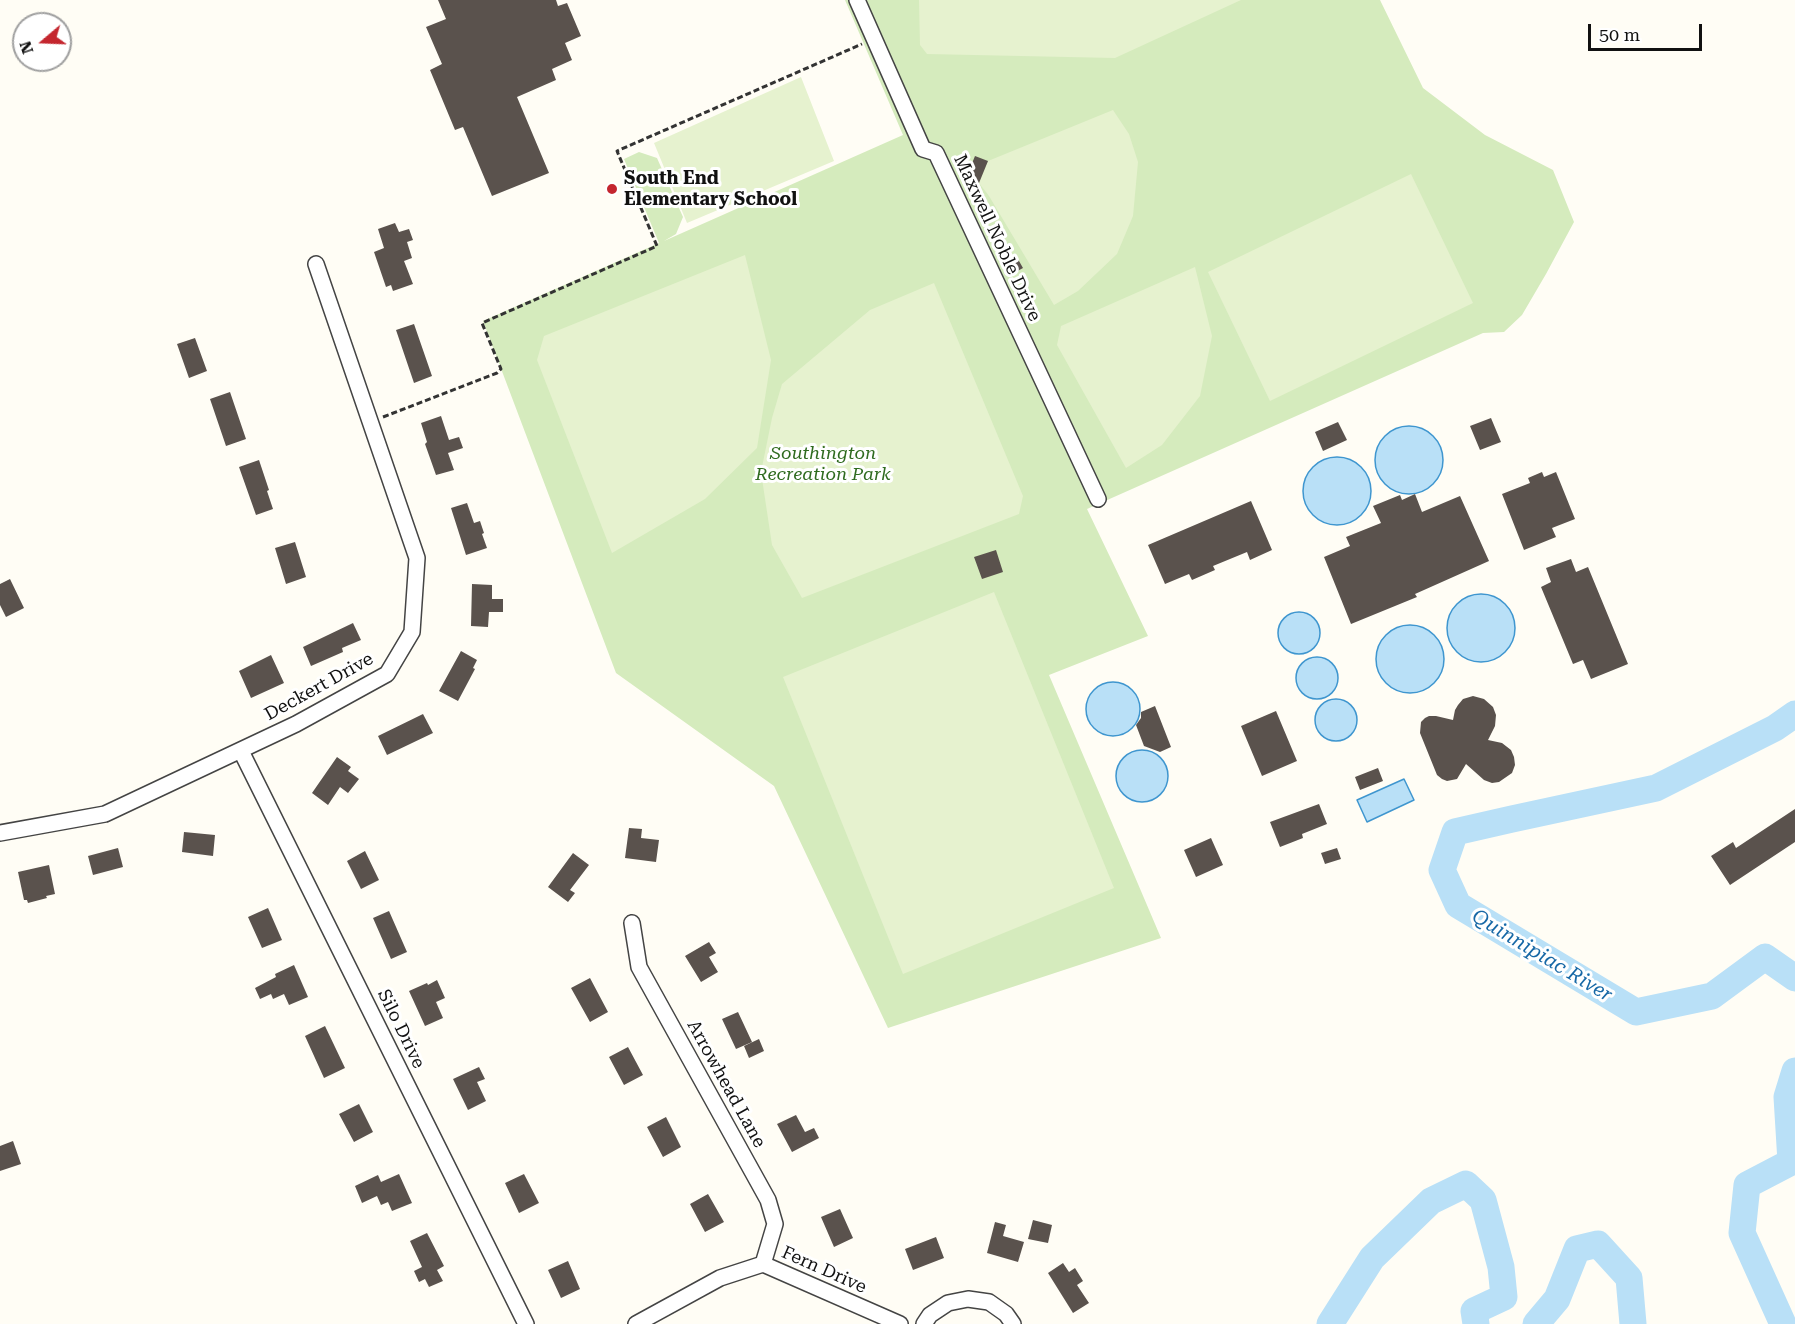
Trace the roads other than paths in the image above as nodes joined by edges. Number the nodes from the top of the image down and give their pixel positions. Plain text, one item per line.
1 (857, 0) edge
2 (316, 264) dead end
3 (1098, 499) dead end
4 (241, 751) junction
5 (0, 833) edge
6 (632, 923) dead end
7 (763, 1264) junction
8 (526, 1324) edge
9 (636, 1324) edge
10 (900, 1324) edge
11 (924, 1324) edge
12 (1013, 1324) edge

1 - 3 street, Maxwell Noble Drive
2 - 4 street, Deckert Drive
4 - 5 street, Deckert Drive
4 - 8 street, Silo Drive
6 - 7 street, Arrowhead Lane
7 - 9 street, Fern Drive
7 - 10 street, Fern Drive
11 - 12 street

